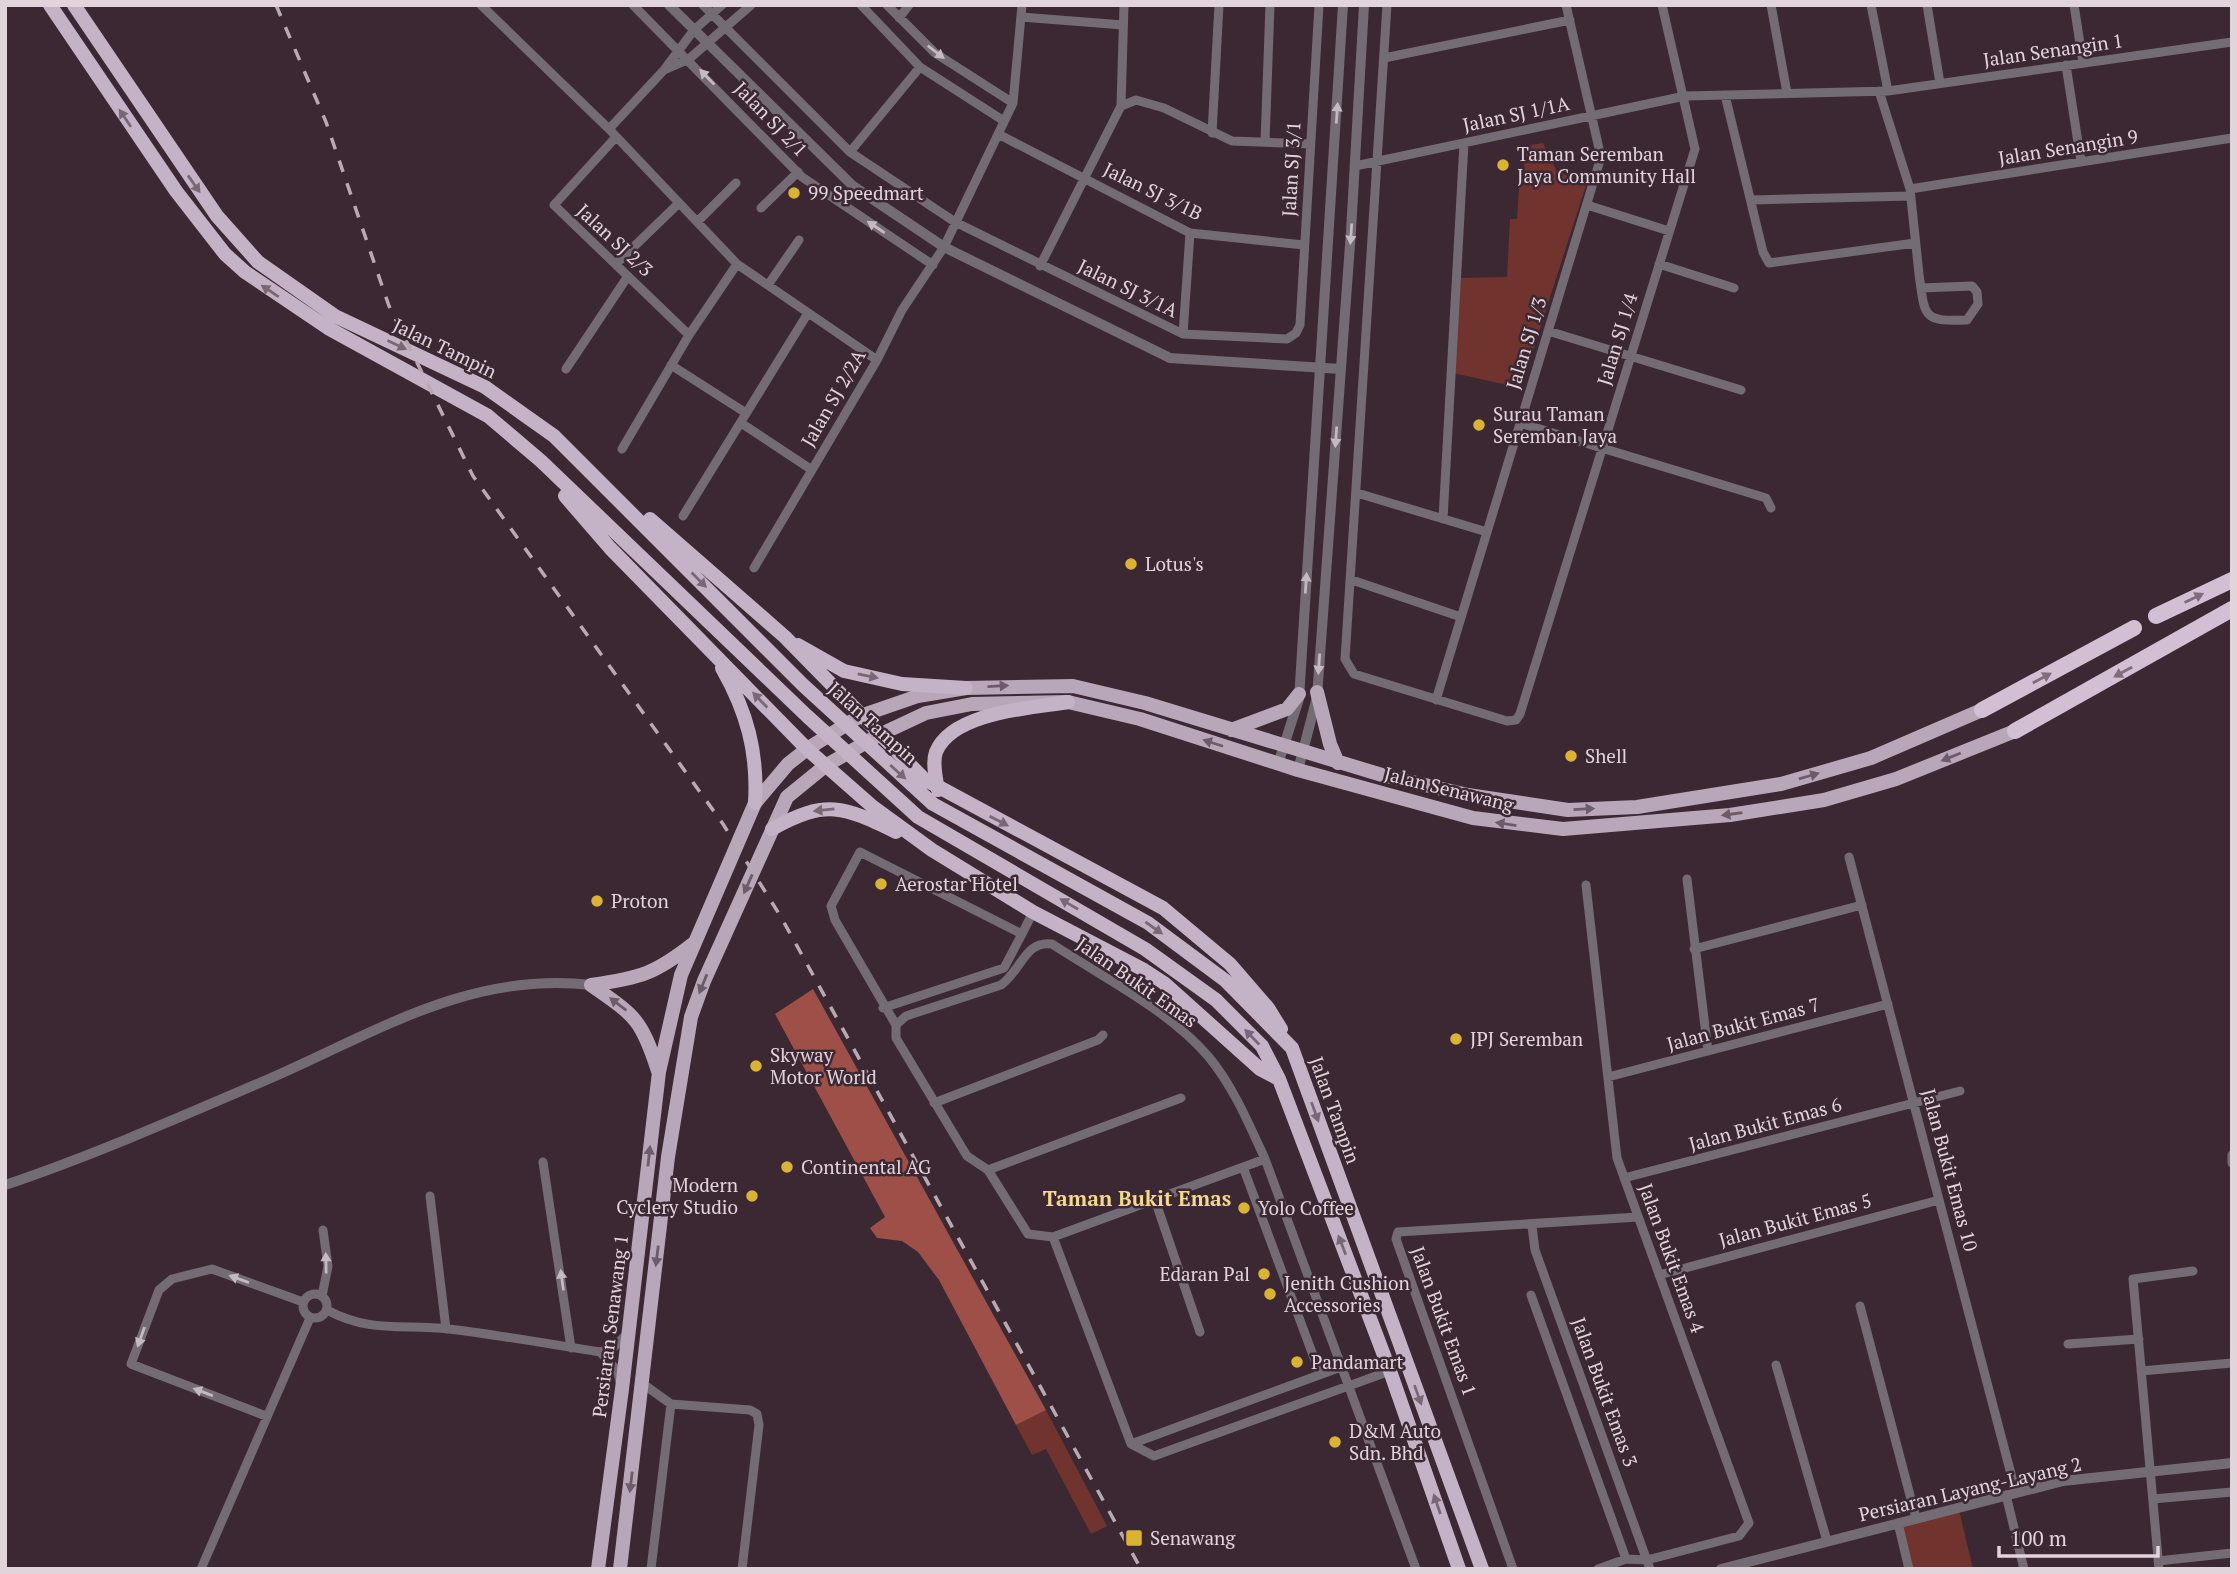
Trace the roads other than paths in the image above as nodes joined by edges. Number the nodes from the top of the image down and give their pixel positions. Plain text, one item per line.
1 (50, 5) edge
2 (74, 5) edge
3 (481, 5) edge
4 (633, 5) edge
5 (669, 5) edge
6 (703, 5) edge
7 (722, 5) edge
8 (751, 5) edge
9 (861, 5) edge
10 (887, 5) edge
11 (909, 5) edge
12 (1022, 5) edge
13 (1124, 5) edge
14 (1219, 5) edge
15 (1269, 5) edge
16 (1320, 5) edge
17 (1343, 5) edge
18 (1364, 5) edge
19 (1387, 5) edge
20 (1566, 5) edge
21 (1662, 5) edge
22 (1771, 5) edge
23 (1871, 5) edge
24 (1927, 5) edge
25 (2074, 5) edge
26 (712, 14) junction
27 (1021, 16) junction
28 (899, 18) junction
29 (1570, 20) junction
30 (1123, 25) junction
31 (726, 28) junction
32 (694, 30) junction
33 (2232, 42) edge
34 (708, 44) junction
35 (677, 49) junction
36 (1384, 58) junction
37 (689, 59) junction
38 (2083, 63) junction
39 (2066, 65) junction
40 (920, 67) junction
41 (664, 69) junction
42 (1940, 83) junction
43 (1884, 91) junction
44 (1787, 93) junction
45 (1725, 95) junction
46 (1685, 96) junction
47 (1013, 103) junction
48 (1121, 106) junction
49 (1594, 115) junction
50 (1004, 121) junction
51 (609, 129) junction
52 (1212, 133) junction
53 (998, 134) junction
54 (616, 137) junction
55 (2232, 138) edge
56 (1265, 142) junction
57 (1464, 143) junction
58 (1310, 144) junction
59 (850, 152) junction
60 (1379, 161) junction
61 (2081, 162) junction
62 (1355, 166) junction
63 (798, 172) junction
64 (1086, 178) junction
65 (1332, 181) junction
66 (736, 183) dead end
67 (1911, 193) junction
68 (1751, 200) junction
69 (679, 203) junction
70 (1587, 205) junction
71 (761, 208) dead end
72 (697, 222) junction
73 (955, 222) junction
74 (1669, 231) junction
75 (1191, 233) junction
76 (799, 240) dead end
77 (1915, 243) junction
78 (1304, 245) junction
79 (944, 247) junction
80 (616, 264) junction
81 (737, 264) junction
82 (1659, 264) junction
83 (933, 265) junction
84 (1040, 266) junction
85 (628, 276) junction
86 (768, 285) junction
87 (1734, 288) dead end
88 (1921, 288) junction
89 (808, 313) junction
90 (331, 322) junction
91 (1548, 331) junction
92 (1183, 334) junction
93 (1296, 334) joint
94 (689, 335) junction
95 (1630, 356) junction
96 (877, 360) junction
97 (671, 365) junction
98 (1320, 368) junction
99 (566, 369) dead end
100 (1341, 369) junction
101 (1741, 390) dead end
102 (746, 413) junction
103 (488, 416) junction
104 (741, 422) junction
105 (1520, 423) junction
106 (554, 436) junction
107 (1602, 448) junction
108 (622, 449) dead end
109 (812, 470) junction
110 (1357, 493) junction
111 (1771, 508) dead end
112 (683, 516) dead end
113 (1443, 519) junction
114 (1486, 533) junction
115 (754, 568) dead end
116 (1352, 580) junction
117 (2232, 580) edge
118 (2232, 609) edge
119 (2156, 616) dead end
120 (1461, 617) junction
121 (2134, 628) dead end
122 (785, 637) junction
123 (710, 648) junction
124 (966, 688) junction
125 (1317, 692) junction
126 (1299, 694) junction
127 (1436, 700) junction
128 (1068, 702) junction
129 (1982, 710) joint
130 (860, 716) junction
131 (1231, 730) junction
132 (2015, 731) joint
133 (879, 735) junction
134 (1284, 747) junction
135 (807, 749) junction
136 (1302, 753) junction
137 (1338, 763) junction
138 (1278, 764) junction
139 (825, 766) junction
140 (1298, 770) junction
141 (938, 790) junction
142 (753, 809) junction
143 (772, 829) junction
144 (932, 850) junction
145 (1849, 857) dead end
146 (1687, 879) dead end
147 (1586, 885) dead end
148 (1862, 905) junction
149 (1033, 912) junction
150 (1022, 934) junction
151 (698, 940) junction
152 (1694, 949) junction
153 (591, 985) junction
154 (1888, 1004) junction
155 (883, 1008) junction
156 (896, 1025) junction
157 (1103, 1035) dead end
158 (1292, 1048) junction
159 (1708, 1051) junction
160 (659, 1072) junction
161 (1608, 1077) junction
162 (1279, 1079) junction
163 (1960, 1091) dead end
164 (1181, 1098) dead end
165 (934, 1103) junction
166 (1914, 1103) junction
167 (2232, 1155) edge
168 (1265, 1159) junction
169 (544, 1162) dead end
170 (2232, 1163) edge
171 (1243, 1167) junction
172 (988, 1170) junction
173 (1624, 1178) junction
174 (5, 1185) edge
175 (430, 1196) dead end
176 (1155, 1200) junction
177 (1940, 1200) junction
178 (1638, 1217) junction
179 (1532, 1226) junction
180 (323, 1230) dead end
181 (1054, 1237) junction
182 (2193, 1271) dead end
183 (1659, 1275) junction
184 (1531, 1295) dead end
185 (322, 1296) junction
186 (303, 1302) junction
187 (1860, 1306) dead end
188 (327, 1310) junction
189 (310, 1318) junction
190 (446, 1329) junction
191 (629, 1331) junction
192 (1200, 1332) dead end
193 (2138, 1339) junction
194 (2068, 1344) dead end
195 (571, 1348) junction
196 (600, 1352) junction
197 (2232, 1363) edge
198 (1776, 1365) dead end
199 (1341, 1367) junction
200 (1390, 1371) junction
201 (2141, 1371) junction
202 (1320, 1374) junction
203 (643, 1384) junction
204 (1349, 1386) junction
205 (622, 1389) junction
206 (671, 1404) junction
207 (266, 1416) junction
208 (1131, 1444) junction
209 (2232, 1463) edge
210 (2150, 1470) junction
211 (2232, 1492) edge
212 (2011, 1494) junction
213 (2153, 1499) junction
214 (1916, 1518) junction
215 (1898, 1523) junction
216 (1827, 1541) junction
217 (2232, 1553) edge
218 (1626, 1559) junction
219 (1648, 1564) edge
220 (2159, 1565) edge
221 (597, 1567) edge
222 (201, 1569) edge
223 (620, 1569) edge
224 (651, 1569) edge
225 (742, 1569) edge
226 (1416, 1569) edge
227 (1459, 1569) edge
228 (1482, 1569) edge
229 (1513, 1569) edge
230 (1598, 1569) edge
231 (1721, 1569) edge
232 (1909, 1569) edge
233 (2024, 1569) edge

90 -> 1 highway, Jalan Tampin
2 -> 90 highway, Jalan Tampin
3 - 51 street
4 - 35 street, Jalan SJ 2/1
5 - 32 street
6 - 26 street, Jalan SJ 3/1A
7 - 26 street
8 - 31 street
9 - 40 street
10 - 28 street
11 - 28 street
12 - 27 street
13 - 30 street
14 - 52 street
15 - 56 street
16 - 58 street, Jalan SJ 3/1
65 -> 17 street
18 - 62 street
19 - 36 street
20 - 29 street, Jalan SJ 1/3
21 - 46 street, Jalan SJ 1/4
22 - 44 street
23 - 43 street
24 - 42 street
25 - 38 street
26 - 31 street, Jalan SJ 3/1A
26 - 32 street
27 - 30 street
27 - 47 street
28 -> 47 street
29 - 36 street
29 - 49 street, Jalan SJ 1/3
30 - 48 street
31 - 34 street
31 - 59 street, Jalan SJ 3/1A
32 - 34 street
32 - 35 street
33 - 38 street, Jalan Senangin 1
34 - 37 street
34 - 79 street
35 - 37 street, Jalan SJ 2/1
35 - 41 street
36 - 60 street
37 - 41 street
63 -> 37 street, Jalan SJ 2/1
38 - 39 street, Jalan Senangin 1
39 - 42 street, Jalan Senangin 1
39 - 61 street
40 - 50 street
40 - 59 street
41 - 51 street
42 - 43 street, Jalan Senangin 1
43 - 44 street, Jalan Senangin 1
43 - 67 street
44 - 45 street, Jalan SJ 1/1A
45 - 46 street, Jalan SJ 1/1A
45 - 68 street
46 - 49 street, Jalan SJ 1/1A
46 - 74 street, Jalan SJ 1/4
47 - 50 street, Jalan SJ 2/2A
48 - 52 street
48 - 64 street
49 - 57 street, Jalan SJ 1/1A
49 - 70 street, Jalan SJ 1/3
50 - 53 street, Jalan SJ 2/2A
51 - 54 street
52 - 56 street
53 - 64 street, Jalan SJ 3/1B
53 - 73 street, Jalan SJ 2/2A
54 - 69 street
54 - 80 street, Jalan SJ 2/3
55 - 61 street, Jalan Senangin 9
56 - 58 street
57 - 60 street, Jalan SJ 1/1A
57 - 113 street
58 - 78 street, Jalan SJ 3/1
59 - 73 street, Jalan SJ 3/1A
60 - 62 street, Jalan SJ 1/1A
60 - 110 street
61 - 67 street, Jalan Senangin 9
62 - 65 street
62 -> 100 street
63 - 71 street
83 -> 63 street, Jalan SJ 2/1
64 - 75 street, Jalan SJ 3/1B
64 - 84 street
65 - 98 street
66 - 72 street
67 - 68 street, Jalan Senangin 9
67 - 77 street
68 - 77 street
69 - 72 street
69 - 80 street
70 - 74 street
70 - 91 street, Jalan SJ 1/3
72 - 81 street
73 - 79 street, Jalan SJ 2/2A
73 - 84 street, Jalan SJ 3/1A
74 - 82 street, Jalan SJ 1/4
75 - 78 street, Jalan SJ 3/1B
75 - 92 street
76 - 86 street
77 - 88 street
78 - 93 street, Jalan SJ 3/1
79 - 83 street, Jalan SJ 2/2A
79 - 98 street
80 - 85 street, Jalan SJ 2/3
81 - 86 street
81 - 94 street
82 - 87 street
82 - 95 street, Jalan SJ 1/4
83 - 96 street, Jalan SJ 2/2A
84 - 92 street, Jalan SJ 3/1A
85 - 94 street, Jalan SJ 2/3
85 - 99 street
86 - 89 street
88 - 88 street
89 - 96 street
89 - 102 street
90 - 103 highway, Jalan Tampin
90 -> 106 highway, Jalan Tampin
91 - 95 street
91 - 105 street, Jalan SJ 1/3
92 - 93 street, Jalan SJ 3/1A
94 - 97 street
95 - 101 street
95 - 107 street, Jalan SJ 1/4
96 - 109 street, Jalan SJ 2/2A
97 - 102 street
97 - 108 street
98 - 100 street
126 -> 98 street
100 -> 125 street
102 - 104 street
103 - 123 highway
162 -> 103 highway, Jalan Tampin
104 - 109 street
104 - 112 street
105 - 107 street
105 - 114 street, Jalan SJ 1/3
106 - 122 highway
106 -> 158 highway, Jalan Tampin
107 - 111 street
107 - 127 street, Jalan SJ 1/4
109 - 115 street, Jalan SJ 2/2A
110 - 113 street
110 - 116 street
113 - 114 street
114 - 120 street, Jalan SJ 1/3
116 - 120 street
116 - 127 street
119 -> 117 highway
118 -> 132 highway
120 - 127 street, Jalan SJ 1/3
129 -> 121 highway
122 -> 124 highway
122 - 130 highway
135 -> 123 highway
123 - 142 highway
124 - 130 main road, Jalan Senawang
124 -> 131 main road, Jalan Senawang
125 - 136 street
125 - 137 main road
126 - 131 main road
126 - 134 street
128 - 133 main road, Jalan Senawang
138 -> 128 main road, Jalan Senawang
128 - 141 highway
137 -> 129 main road, Jalan Senawang
130 - 133 highway
130 - 135 main road, Jalan Senawang
131 - 134 main road, Jalan Senawang
132 -> 140 main road, Jalan Senawang
133 - 139 main road, Jalan Senawang
133 - 141 highway
134 - 136 main road, Jalan Senawang
134 - 138 street
135 - 139 highway
135 - 142 main road, Persiaran Senawang 1
136 - 137 main road, Jalan Senawang
136 - 140 street
138 - 140 main road, Jalan Senawang
139 - 143 main road, Persiaran Senawang 1
139 - 144 highway
141 -> 158 highway
142 - 151 main road, Persiaran Senawang 1
144 -> 143 highway
143 -> 203 main road, Persiaran Senawang 1
144 - 149 highway
145 - 148 street, Jalan Bukit Emas 10
146 - 152 street
147 - 161 street, Jalan Bukit Emas 4
148 - 152 street
148 - 154 street, Jalan Bukit Emas 10
149 - 150 street
149 - 162 highway
150 - 155 street
150 - 155 street
151 - 153 main road
151 - 160 main road, Persiaran Senawang 1
152 - 159 street
160 -> 153 main road
153 - 174 street
154 - 159 street, Jalan Bukit Emas 7
154 - 166 street, Jalan Bukit Emas 10
155 - 156 street
156 - 165 street
156 - 168 street, Jalan Bukit Emas
157 - 165 street
158 -> 228 highway, Jalan Tampin
159 - 161 street, Jalan Bukit Emas 7
191 -> 160 main road, Persiaran Senawang 1
161 - 173 street, Jalan Bukit Emas 4
200 -> 162 highway, Jalan Tampin
163 - 166 street, Jalan Bukit Emas 6
164 - 172 street
165 - 172 street
166 - 173 street, Jalan Bukit Emas 6
166 - 177 street, Jalan Bukit Emas 10
167 - 170 street
168 - 171 street
168 - 199 street, Jalan Bukit Emas
195 -> 169 street
171 - 176 street
171 - 202 street
172 - 181 street
173 - 178 street, Jalan Bukit Emas 4
175 - 190 street
176 - 181 street
176 - 192 street
177 - 183 street, Jalan Bukit Emas 5
177 - 212 street, Jalan Bukit Emas 10
178 - 179 street, Jalan Bukit Emas 1
178 - 183 street, Jalan Bukit Emas 4
179 - 219 street, Jalan Bukit Emas 3
179 - 229 street, Jalan Bukit Emas 1
185 -> 180 street
181 - 208 street
182 - 193 street
183 - 219 street, Jalan Bukit Emas 4
184 - 218 street
185 - 186 street
185 - 188 street
186 - 189 street
186 - 207 street
187 - 214 street
188 - 189 street
188 - 190 street
189 - 207 street
190 - 195 street
191 - 196 street
191 - 205 main road, Persiaran Senawang 1
193 - 194 street
193 - 201 street
195 - 196 street
196 - 205 street
197 - 201 street
198 - 216 street
199 - 202 street
199 - 204 street, Jalan Bukit Emas
200 - 204 street
227 -> 200 highway, Jalan Tampin
201 - 210 street
202 - 208 street
203 - 206 street
203 -> 223 main road, Persiaran Senawang 1
204 - 208 street
204 - 226 street, Jalan Bukit Emas
205 - 221 main road, Persiaran Senawang 1
206 - 224 street
206 - 225 street
207 - 222 street
209 - 210 street, Persiaran Layang-Layang 2
210 - 212 street, Persiaran Layang-Layang 2
210 - 213 street
211 - 213 street
212 - 214 street, Persiaran Layang-Layang 2
212 - 233 street, Jalan Bukit Emas 10
213 - 220 street
214 - 215 street, Persiaran Layang-Layang 2
215 - 216 street, Persiaran Layang-Layang 2
215 - 232 street
216 - 231 street, Persiaran Layang-Layang 2
217 - 220 street
218 - 219 street
218 - 230 street

